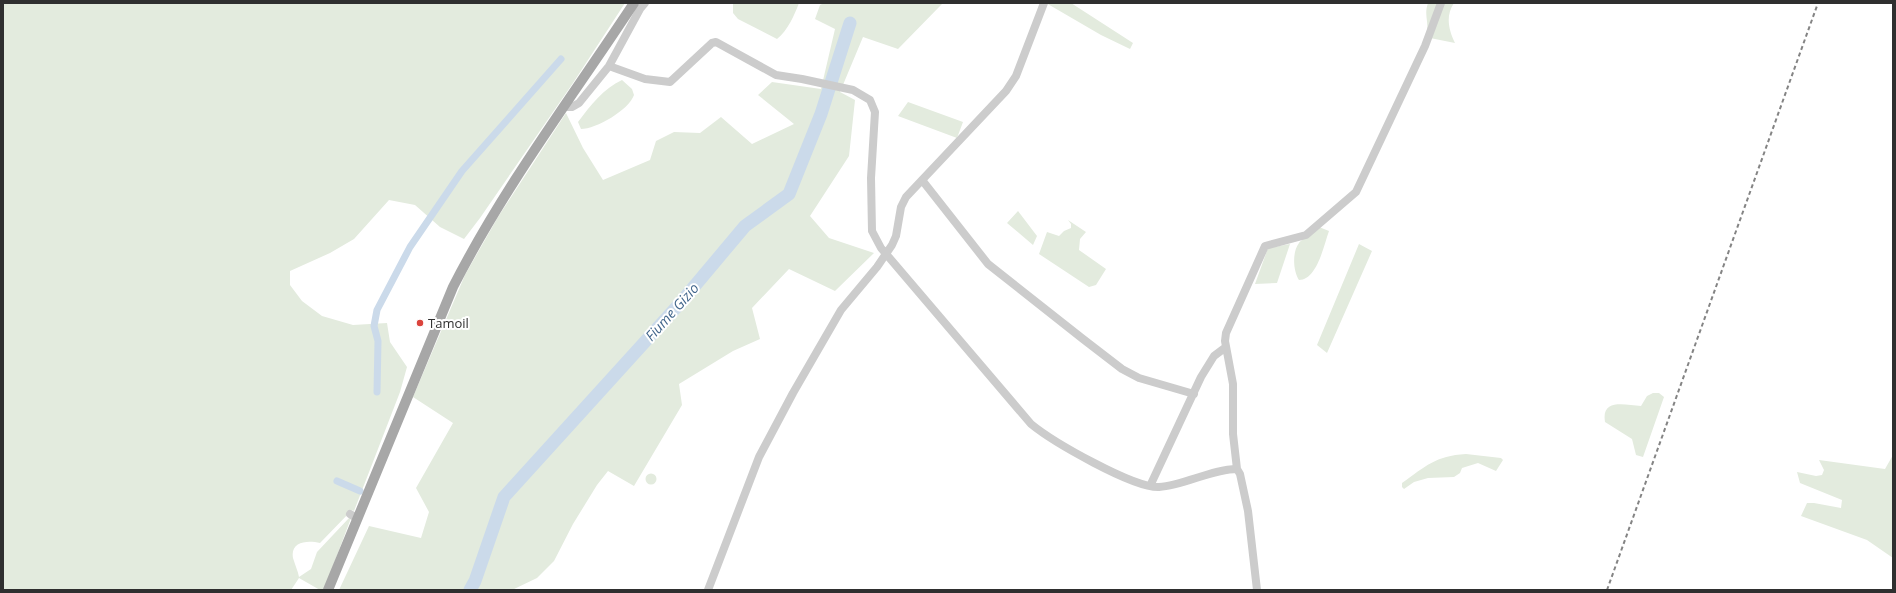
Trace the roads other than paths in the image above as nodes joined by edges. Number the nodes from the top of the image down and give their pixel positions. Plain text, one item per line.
1 (1044, 3) edge
2 (1441, 3) edge
3 (638, 5) edge
4 (609, 66) junction
5 (564, 107) junction
6 (922, 180) junction
7 (886, 253) junction
8 (1226, 347) junction
9 (1194, 394) junction
10 (1237, 469) junction
11 (1150, 486) junction
12 (328, 590) edge
13 (708, 590) edge
14 (1257, 590) edge

1 - 6 street
2 - 8 street
3 - 4 street
3 - 5 main road
4 - 5 street
4 - 7 street
5 - 12 main road
6 - 7 street
6 - 9 street
7 - 11 street
7 - 13 street
8 - 9 street
8 - 10 street
9 - 11 street
10 - 11 street
10 - 14 street

